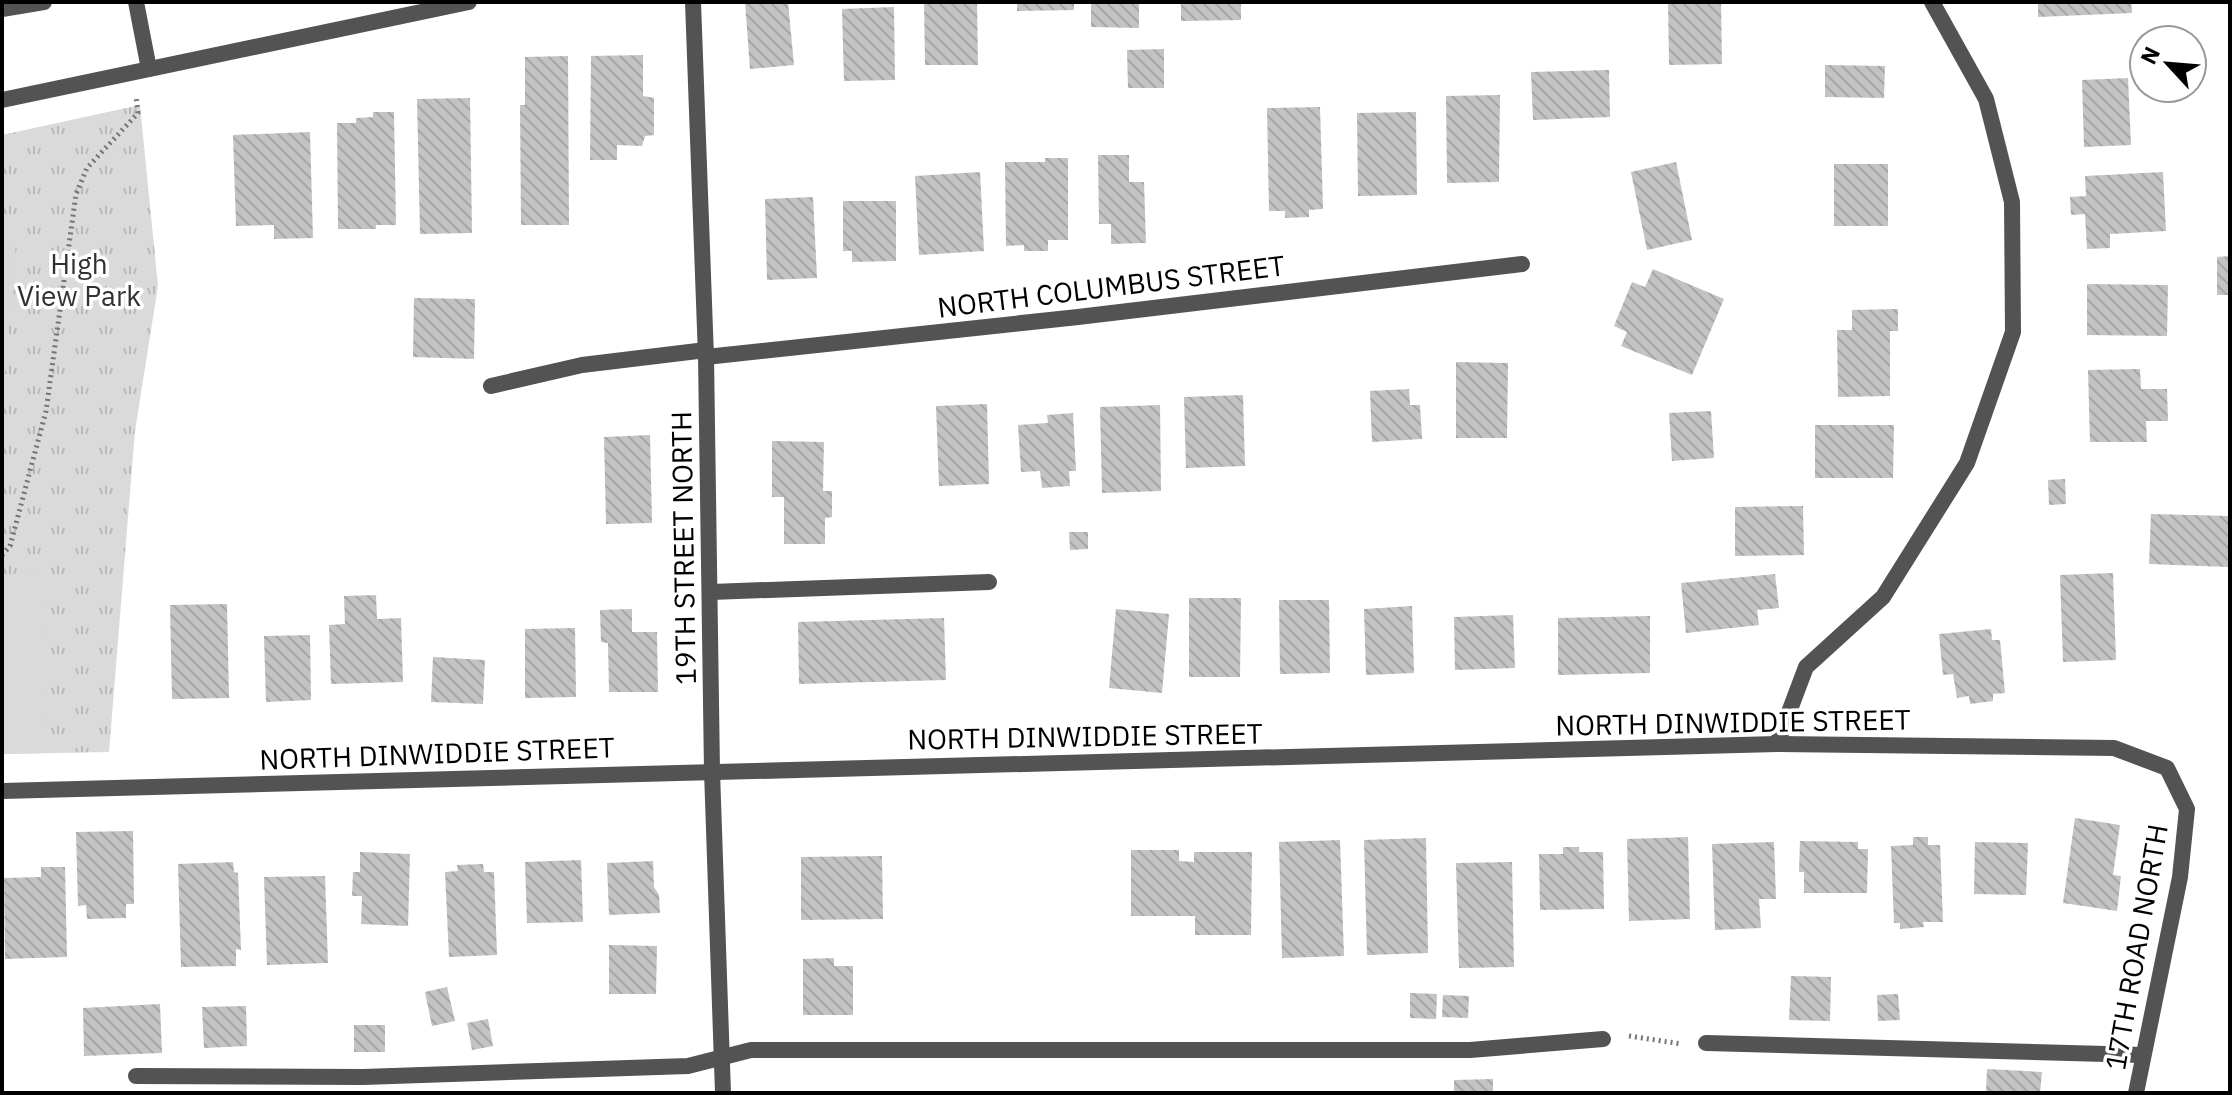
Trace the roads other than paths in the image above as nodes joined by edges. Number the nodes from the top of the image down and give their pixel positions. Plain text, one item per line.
1 (44, 2) edge
2 (136, 2) edge
3 (469, 2) edge
4 (693, 2) edge
5 (1932, 2) edge
6 (2, 9) edge
7 (149, 69) junction
8 (2, 100) edge
9 (1522, 264) dead end
10 (706, 353) junction
11 (491, 386) dead end
12 (989, 582) dead end
13 (711, 592) junction
14 (1777, 744) junction
15 (2167, 768) joint
16 (712, 771) junction
17 (2, 791) edge
18 (1603, 1039) road end
19 (1706, 1043) road end
20 (2143, 1055) junction
21 (723, 1056) junction
22 (136, 1076) dead end
23 (723, 1093) edge
24 (2136, 1093) edge

1 - 6 street
2 - 7 street
3 - 7 street
4 - 10 street, 19TH STREET NORTH
5 - 14 street
7 - 8 street
9 - 10 street, NORTH COLUMBUS STREET
10 - 11 street, NORTH COLUMBUS STREET
10 - 13 street, 19TH STREET NORTH
12 - 13 street
13 - 16 street, 19TH STREET NORTH
14 - 15 street, NORTH DINWIDDIE STREET
14 - 16 street, NORTH DINWIDDIE STREET
15 - 20 street, 17TH ROAD NORTH
16 - 17 street, NORTH DINWIDDIE STREET
16 - 21 street, 19TH STREET NORTH
18 - 21 street
19 - 20 street
20 - 24 street, 17TH ROAD NORTH
21 - 22 street
21 - 23 street, 19TH STREET NORTH

